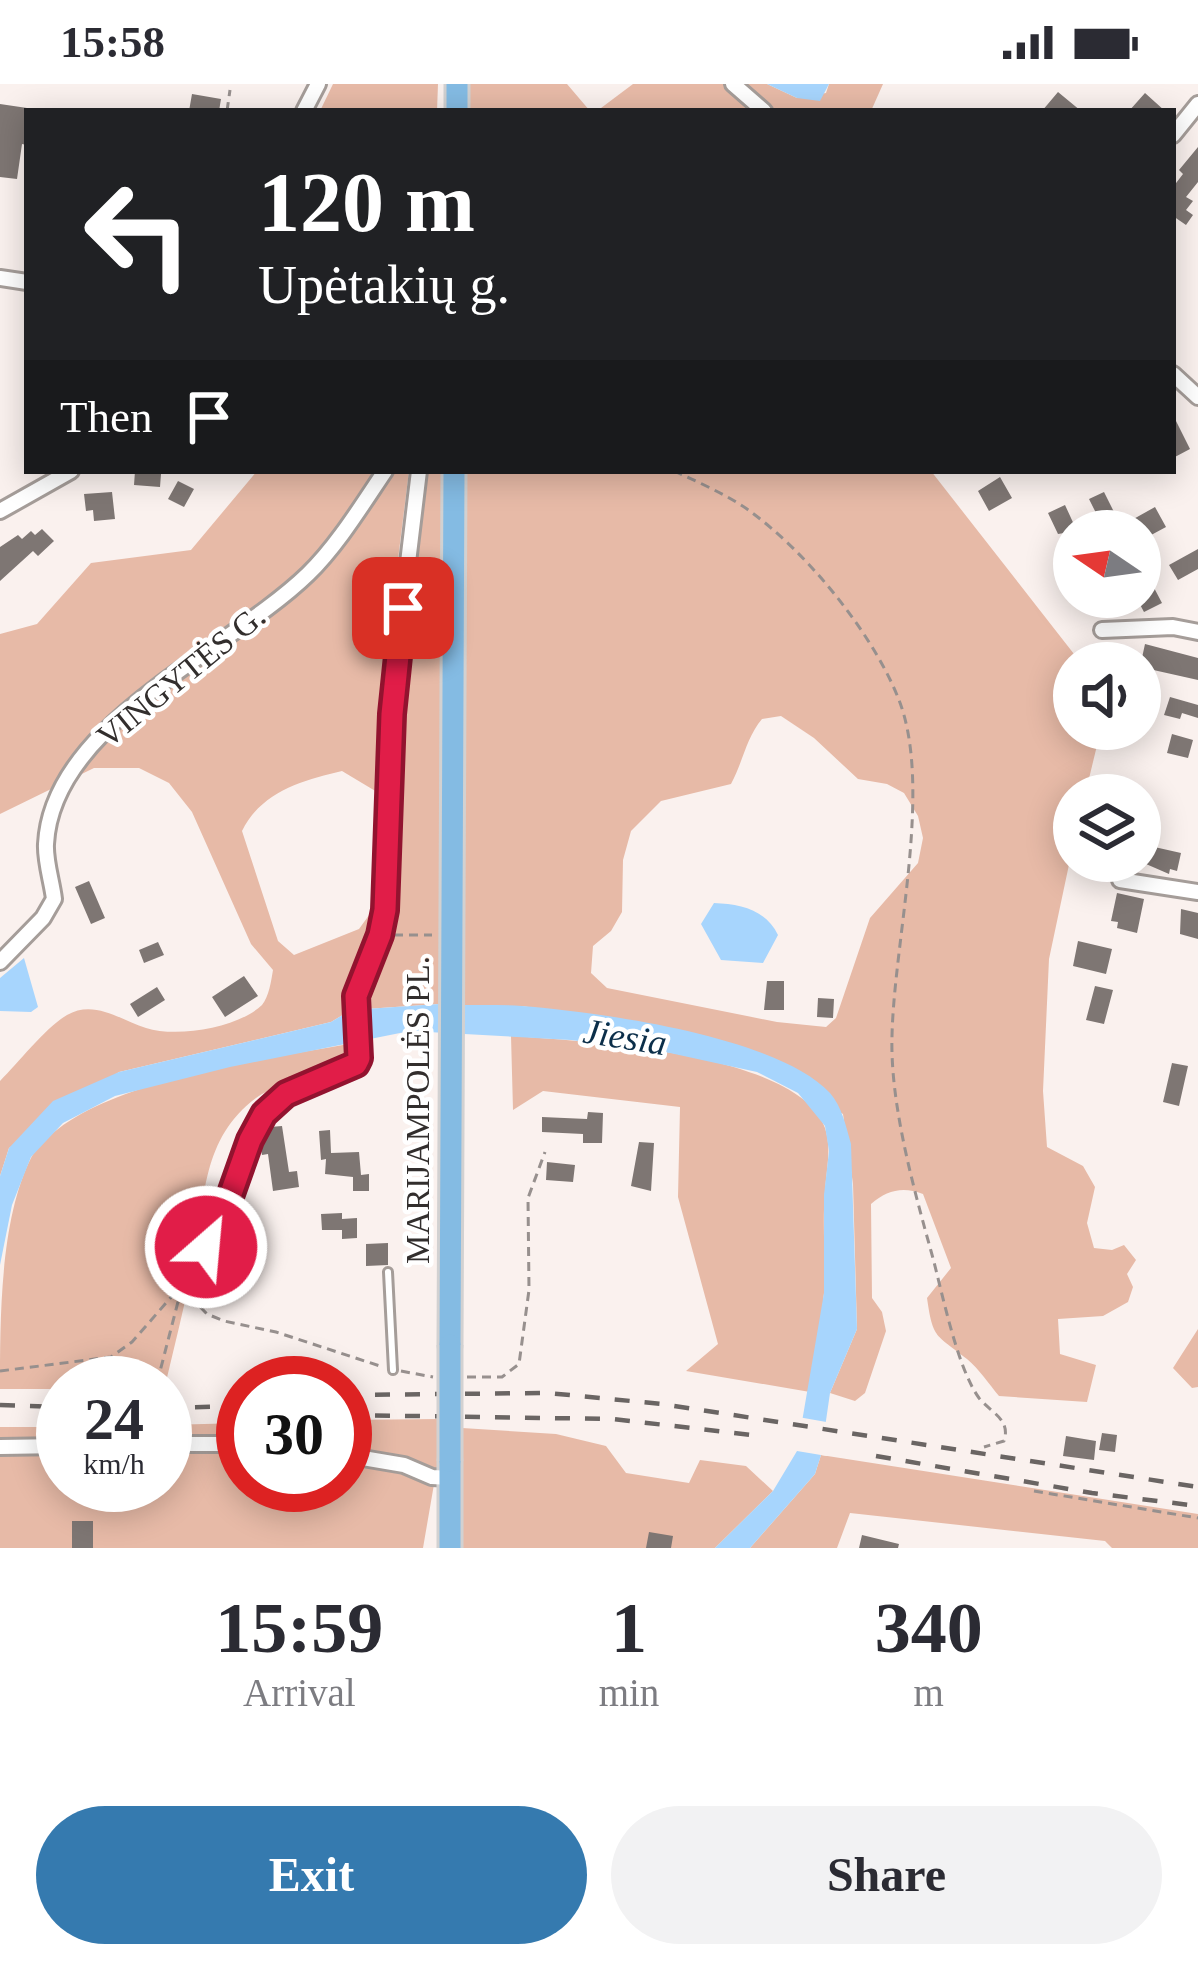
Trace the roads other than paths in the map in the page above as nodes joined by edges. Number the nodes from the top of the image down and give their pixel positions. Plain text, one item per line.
1 (733, 84) edge
2 (1198, 104) edge
3 (761, 108) edge
4 (1176, 132) edge
5 (66, 474) edge
6 (384, 474) edge
7 (419, 474) edge
8 (454, 474) edge
9 (0, 512) edge
10 (1102, 631) dead end
11 (1198, 632) edge
12 (1133, 882) edge
13 (1198, 892) edge
14 (0, 962) edge
15 (388, 1272) dead end
16 (182, 1285) road end
17 (393, 1370) road end
18 (36, 1446) edge
19 (0, 1447) edge
20 (372, 1460) edge
21 (450, 1469) junction
22 (450, 1548) edge

1 - 3 street
2 - 4 street
5 - 9 street
6 - 14 street, VINGYTĖS G.
7 - 16 street
8 - 21 main road, MARIJAMPOLĖS PL., bridge
10 - 11 street
12 - 13 street
15 - 17 lane
18 - 19 street
20 - 21 street
21 - 22 main road, MARIJAMPOLĖS PL.

